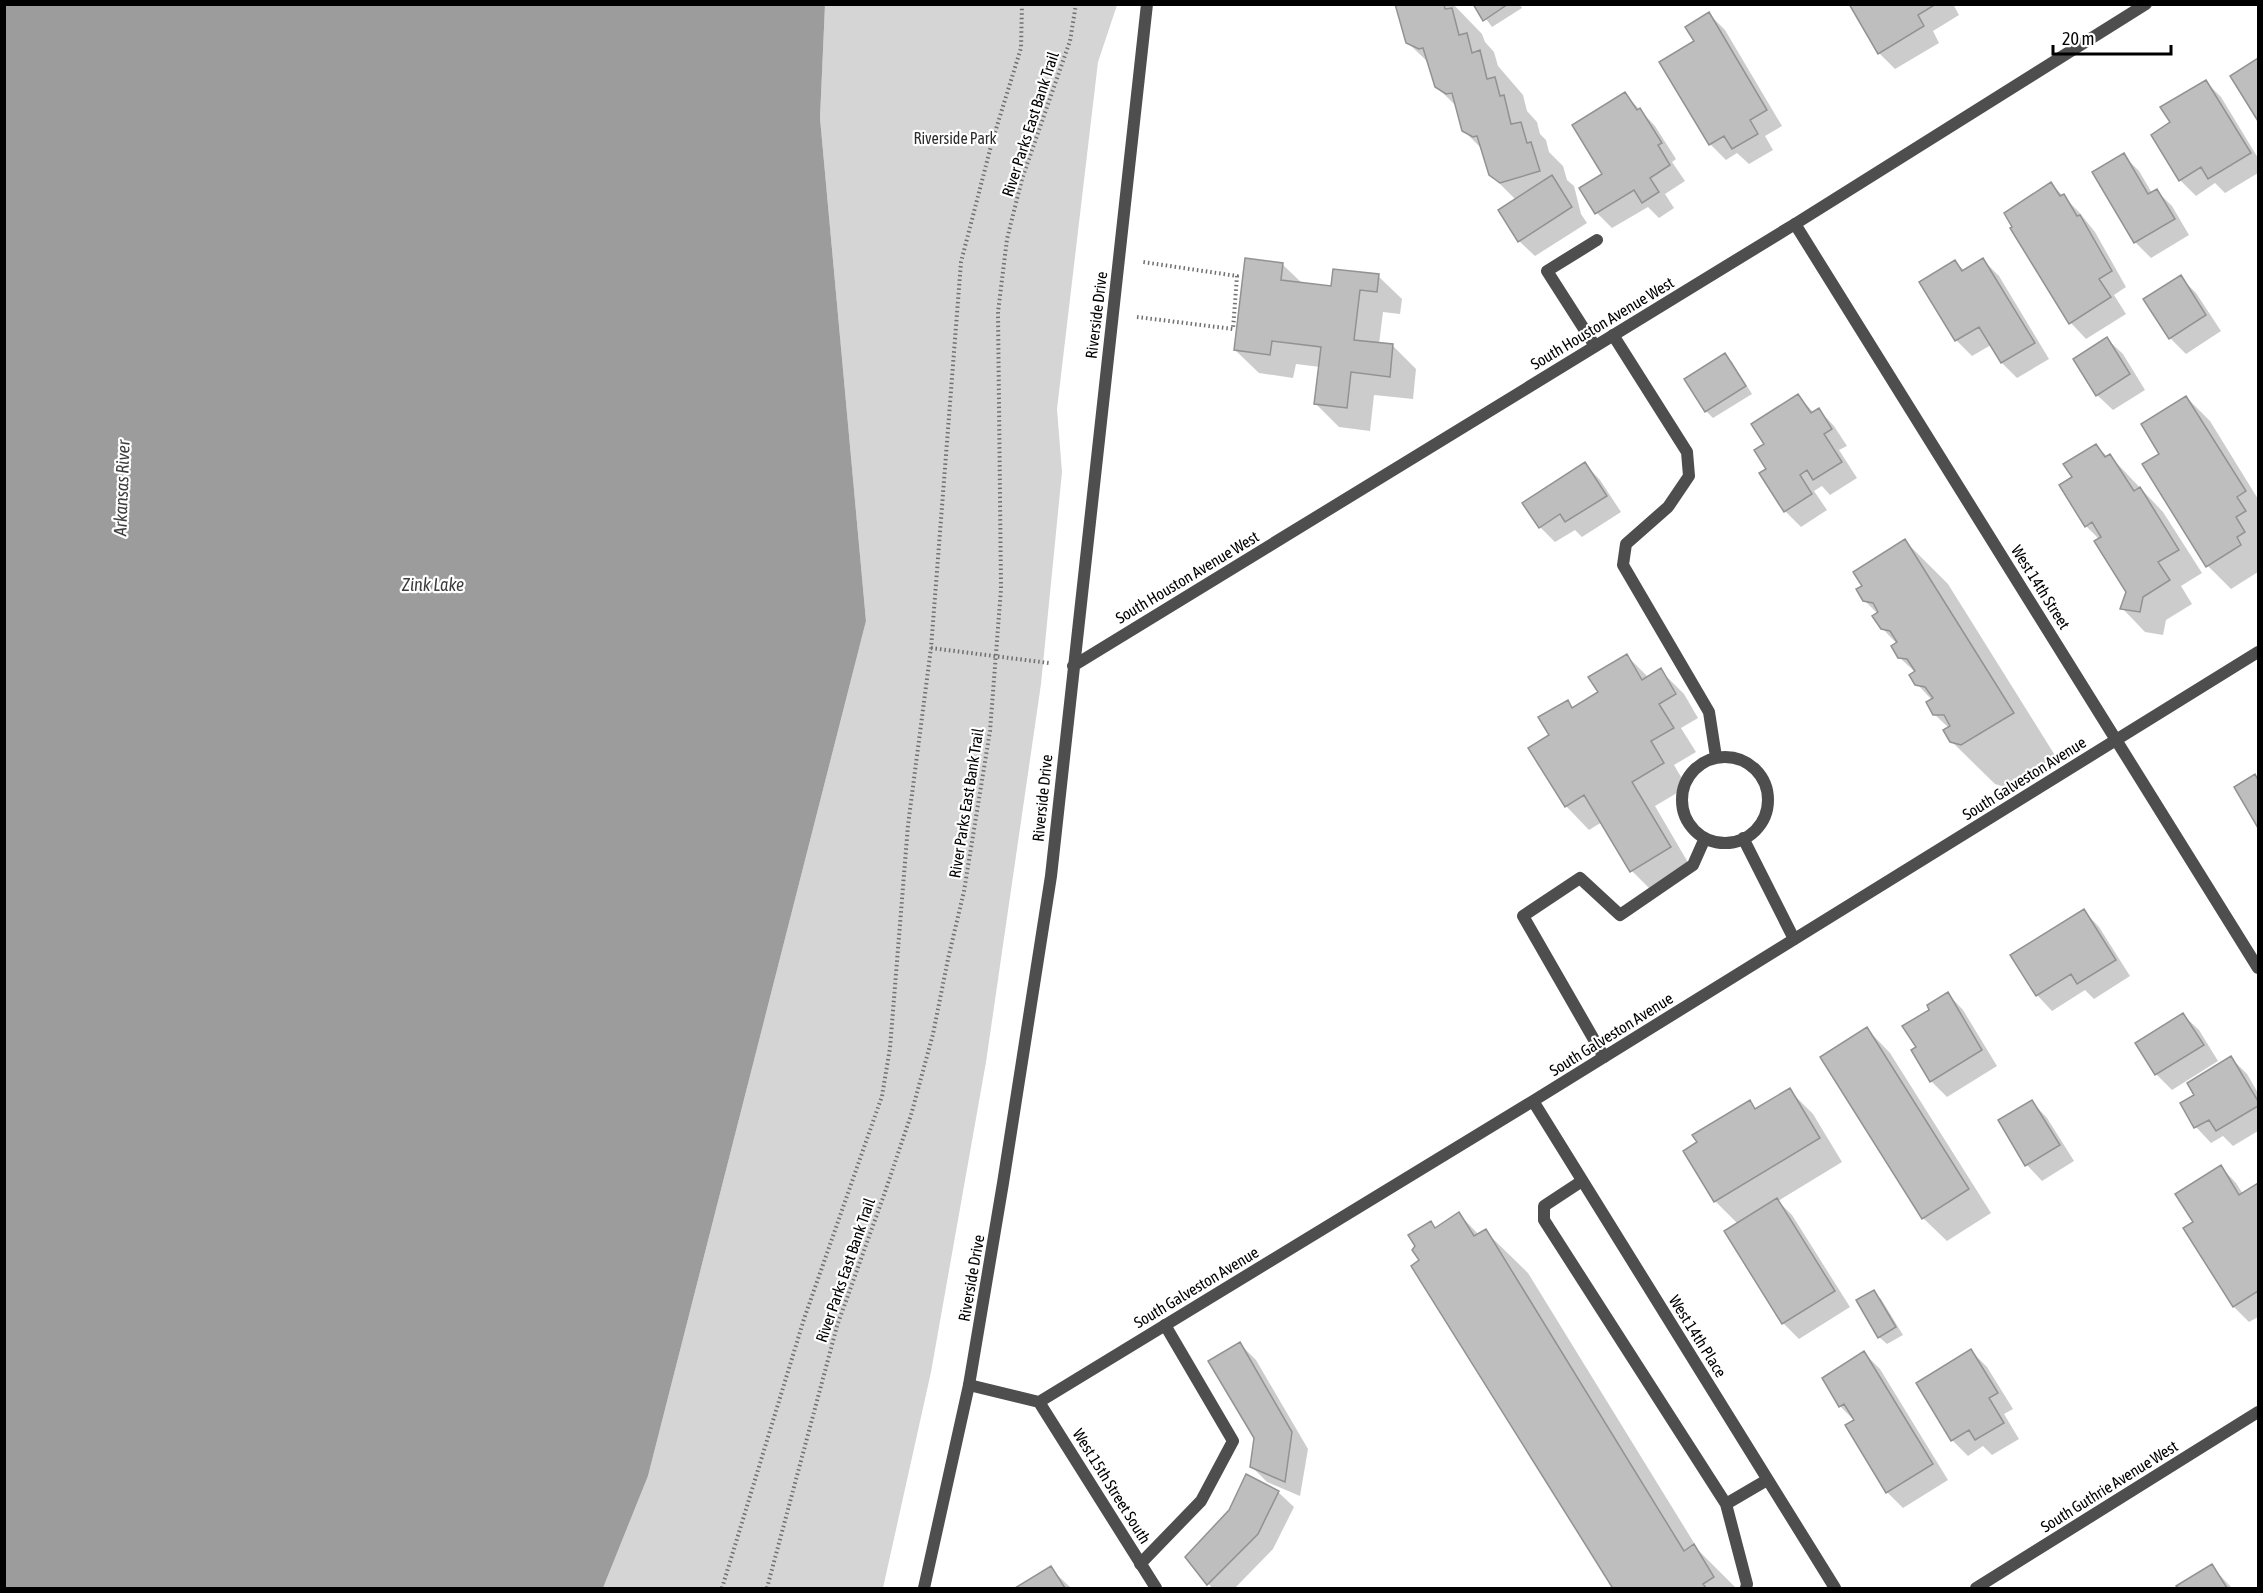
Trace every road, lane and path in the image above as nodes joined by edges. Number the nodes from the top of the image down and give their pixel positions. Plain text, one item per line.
1 (1022, 4) edge
2 (1076, 4) edge
3 (1147, 4) edge
4 (2146, 4) edge
5 (1795, 224) junction
6 (1597, 240) dead end
7 (1119, 258) junction
8 (1112, 314) junction
9 (1613, 335) junction
10 (1595, 346) junction
11 (931, 648) junction
12 (2259, 652) edge
13 (996, 658) junction
14 (1073, 666) junction
15 (2117, 739) junction
16 (1716, 757) junction
17 (1705, 838) junction
18 (1743, 838) junction
19 (1794, 939) junction
20 (2259, 968) edge
21 (1604, 1057) junction
22 (1533, 1101) junction
23 (1582, 1180) junction
24 (1166, 1325) junction
25 (969, 1384) junction
26 (1039, 1401) junction
27 (2259, 1412) edge
28 (1767, 1480) junction
29 (1725, 1504) junction
30 (1140, 1564) junction
31 (722, 1588) edge
32 (766, 1588) edge
33 (924, 1588) edge
34 (1156, 1588) edge
35 (1746, 1588) edge
36 (1835, 1588) edge
37 (1976, 1588) edge

1 - 11 path, River Parks East Bank Trail
2 - 13 path, River Parks East Bank Trail
3 - 7 street, Riverside Drive
4 - 5 street, South Houston Avenue West
5 - 9 street, South Houston Avenue West
5 - 15 street, West 14th Street
6 - 10 street
7 - 8 street, Riverside Drive
7 - 8 path
8 - 14 street, Riverside Drive
9 - 10 street, South Houston Avenue West
9 - 16 street
10 - 14 street, South Houston Avenue West
11 - 13 path
11 - 31 path, River Parks East Bank Trail
12 - 15 street, South Galveston Avenue
13 - 14 path
13 - 32 path, River Parks East Bank Trail
14 - 25 street, Riverside Drive
15 - 19 street, South Galveston Avenue
15 - 20 street, West 14th Street
16 - 17 street
16 - 18 street
17 - 18 street
17 - 21 street
18 - 19 street
19 - 21 street, South Galveston Avenue
21 - 22 street, South Galveston Avenue
22 - 23 street, West 14th Place
22 - 24 street, South Galveston Avenue
23 - 28 street, West 14th Place
23 - 29 street
24 - 26 street, South Galveston Avenue
24 - 30 street
25 - 26 street
25 - 33 street, Riverside Drive
26 - 30 street, West 15th Street South
27 - 37 street, South Guthrie Avenue West
28 - 29 street
28 - 36 street, West 14th Place
29 - 35 street
30 - 34 street, West 15th Street South

